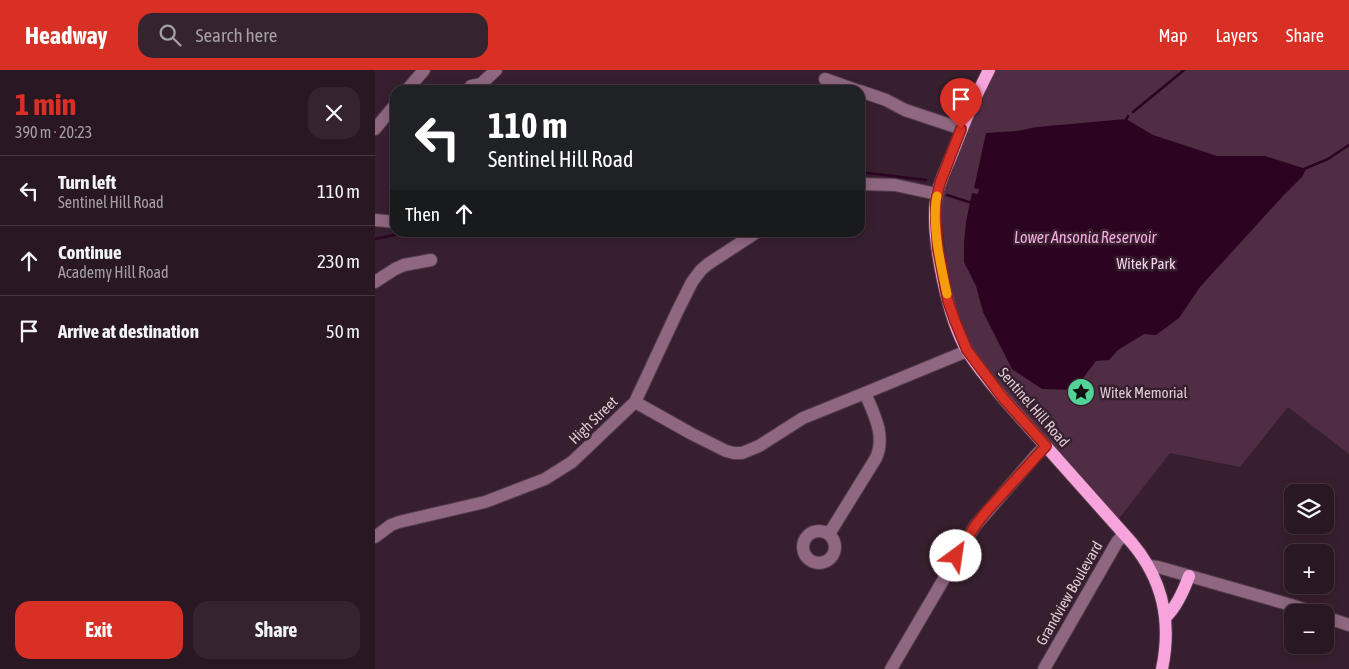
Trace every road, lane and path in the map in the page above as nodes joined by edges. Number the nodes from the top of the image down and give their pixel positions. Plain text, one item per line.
1 (424, 70) edge
2 (496, 70) edge
3 (989, 70) edge
4 (825, 79) dead end
5 (411, 85) edge
6 (476, 85) edge
7 (842, 85) edge
8 (865, 93) edge
9 (390, 110) edge
10 (375, 129) edge
11 (961, 129) junction
12 (865, 184) edge
13 (937, 194) junction
14 (375, 220) edge
15 (390, 222) edge
16 (749, 237) edge
17 (431, 260) dead end
18 (375, 282) edge
19 (967, 350) junction
20 (865, 393) junction
21 (635, 402) junction
22 (1046, 446) junction
23 (829, 534) dead end
24 (1124, 534) junction
25 (375, 537) edge
26 (1149, 566) junction
27 (1189, 576) junction
28 (1287, 604) edge
29 (1166, 616) junction
30 (1334, 619) edge
31 (1349, 625) edge
32 (891, 669) edge
33 (1044, 669) edge
34 (1162, 669) edge

1 - 5 street
2 - 6 street
3 - 11 main road, Sentinel Hill Road
4 - 7 street
8 - 11 street
9 - 10 street
11 - 13 main road, Sentinel Hill Road
12 - 13 street
13 - 19 main road, Sentinel Hill Road
14 - 15 street
16 - 21 street, High Street
17 - 18 street
19 - 20 street
19 - 22 main road, Sentinel Hill Road
20 - 21 street
20 - 23 street
21 - 25 street, High Street
22 - 24 main road, Sentinel Hill Road
22 - 32 street
24 - 26 main road, Sentinel Hill Road
24 - 33 street, Grandview Boulevard
26 - 27 street
26 - 29 main road, Sentinel Hill Road
27 - 28 street
27 - 29 main road
29 - 34 main road, Sentinel Hill Road
30 - 31 street

